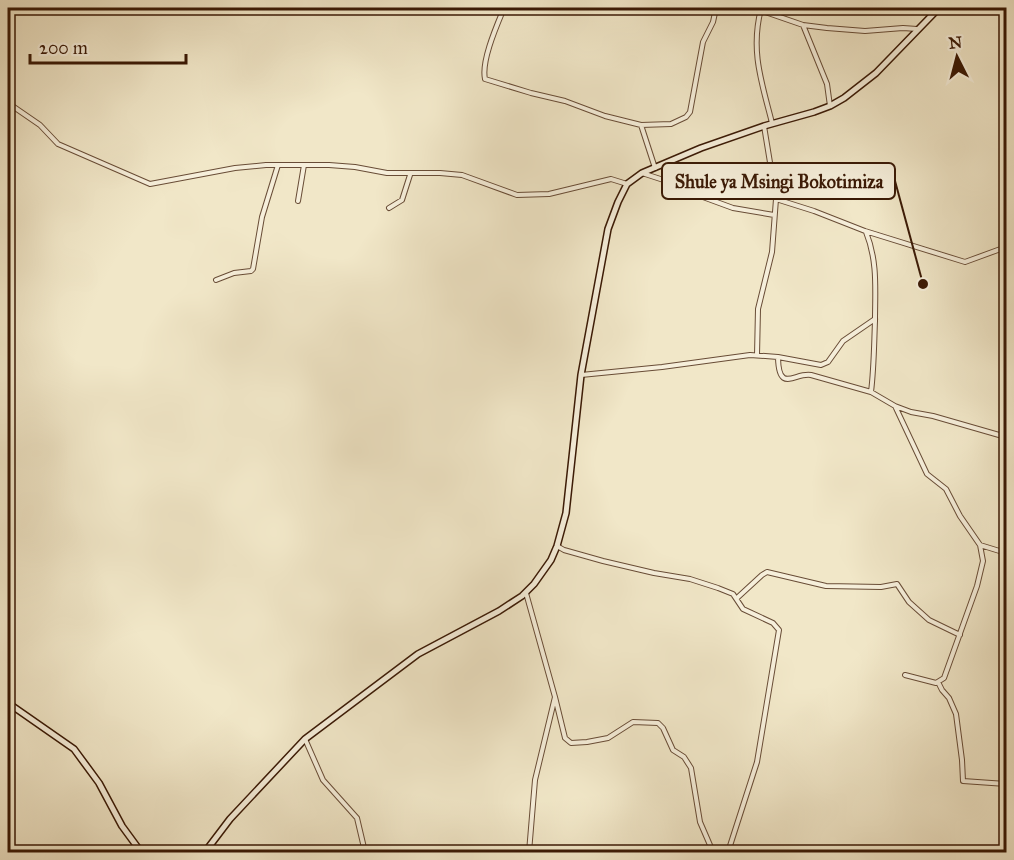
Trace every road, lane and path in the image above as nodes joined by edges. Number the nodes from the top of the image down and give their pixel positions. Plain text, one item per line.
1 (504, 8) edge
2 (716, 8) edge
3 (754, 8) edge
4 (939, 8) edge
5 (761, 9) junction
6 (803, 25) junction
7 (917, 29) junction
8 (8, 103) edge
9 (830, 106) junction
10 (772, 123) junction
11 (641, 125) junction
12 (764, 126) junction
13 (278, 165) junction
14 (304, 165) junction
15 (654, 168) junction
16 (642, 173) junction
17 (410, 174) junction
18 (627, 184) junction
19 (776, 199) junction
20 (298, 201) dead end
21 (389, 208) dead end
22 (774, 215) junction
23 (865, 231) junction
24 (1006, 247) edge
25 (216, 280) dead end
26 (875, 319) junction
27 (757, 355) junction
28 (778, 357) junction
29 (581, 375) junction
30 (871, 392) junction
31 (895, 406) junction
32 (1006, 438) edge
33 (980, 545) junction
34 (557, 546) junction
35 (1006, 553) edge
36 (526, 593) junction
37 (737, 598) junction
38 (960, 635) junction
39 (905, 675) dead end
40 (938, 682) junction
41 (555, 697) junction
42 (8, 703) edge
43 (305, 739) junction
44 (1006, 783) edge
45 (141, 852) edge
46 (205, 852) edge
47 (365, 852) edge
48 (529, 852) edge
49 (713, 852) edge
50 (728, 852) edge

1 - 11 street
2 - 11 street
3 - 5 street
4 - 7 street
5 - 6 street
5 - 10 street
6 - 7 street
6 - 9 street
7 - 9 street
8 - 13 street
9 - 10 street
10 - 12 street
11 - 15 street
12 - 15 street
12 - 19 street
13 - 14 street
13 - 25 street
14 - 17 street
14 - 20 street
15 - 16 street
16 - 18 street
16 - 22 street
17 - 18 street
17 - 21 street
18 - 29 street
19 - 22 street
19 - 23 street
22 - 27 street
23 - 24 street
23 - 26 street
26 - 28 street
26 - 30 street
27 - 28 street
27 - 29 street
28 - 30 street
29 - 34 street
30 - 31 street
31 - 32 street
31 - 33 street
33 - 35 street
33 - 38 street
34 - 36 street
34 - 37 street
36 - 41 street
36 - 43 street
37 - 38 street
37 - 50 street
38 - 40 street
39 - 40 street
40 - 44 street
41 - 48 street
41 - 49 street
42 - 45 street
43 - 46 street
43 - 47 street

